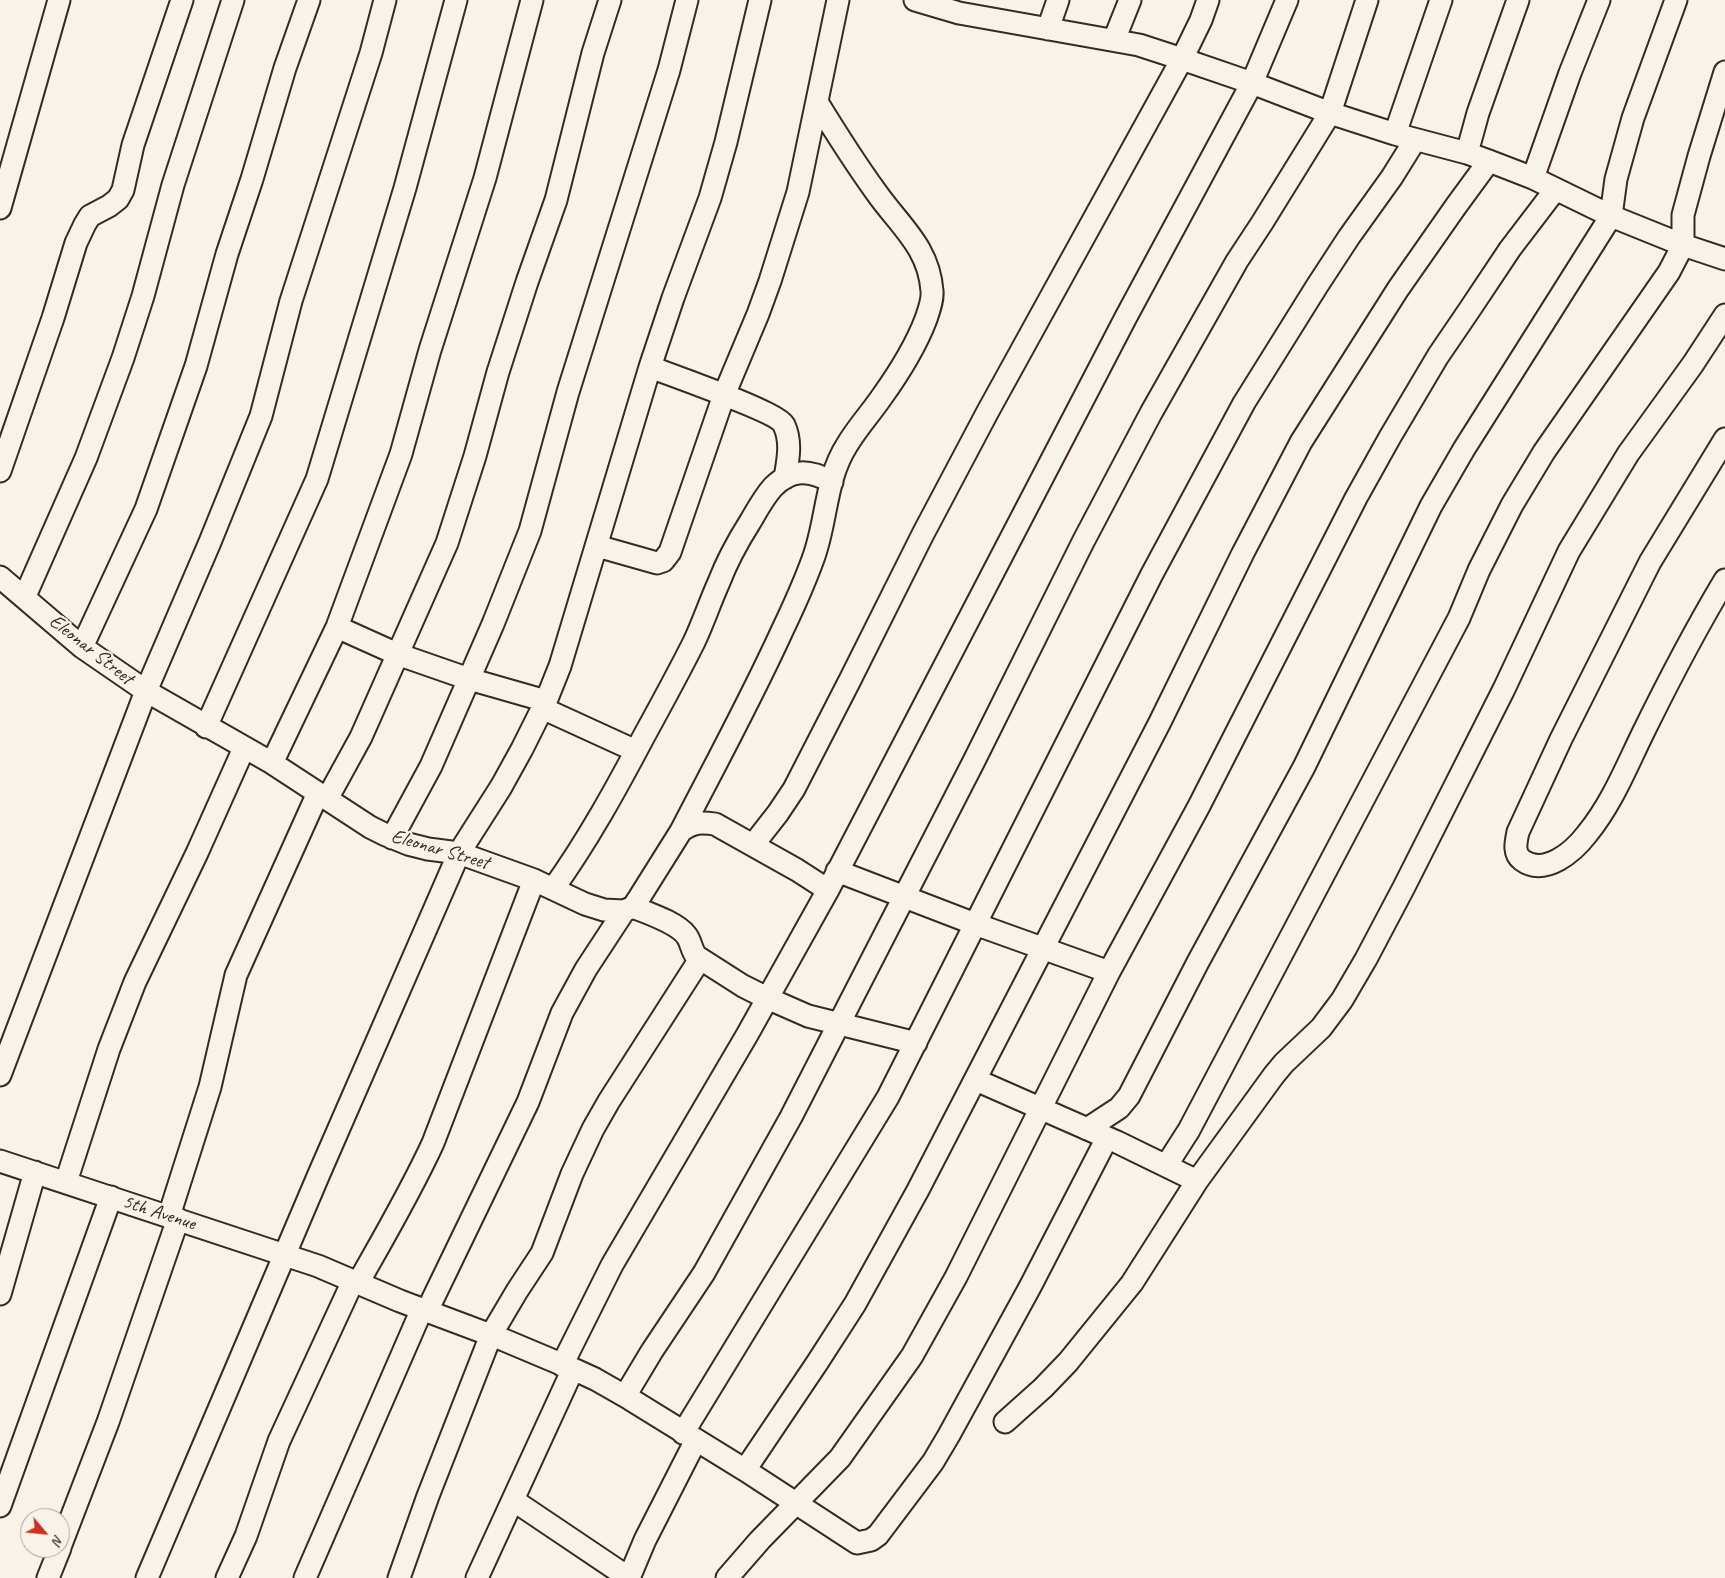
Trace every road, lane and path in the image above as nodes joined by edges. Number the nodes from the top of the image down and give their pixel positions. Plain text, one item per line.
1 (59, 0) edge
2 (182, 0) edge
3 (232, 0) edge
4 (309, 0) edge
5 (385, 0) edge
6 (456, 0) edge
7 (532, 0) edge
8 (610, 0) edge
9 (687, 0) edge
10 (760, 0) edge
11 (838, 0) edge
12 (914, 0) edge
13 (1058, 0) edge
14 (1130, 0) edge
15 (1208, 0) edge
16 (1287, 0) edge
17 (1367, 0) edge
18 (1441, 0) edge
19 (1518, 0) edge
20 (1598, 0) edge
21 (1676, 0) edge
22 (986, 9) edge
23 (1048, 29) junction
24 (1114, 40) junction
25 (1182, 59) junction
26 (1725, 72) edge
27 (1252, 83) junction
28 (817, 102) junction
29 (1330, 113) junction
30 (1405, 137) junction
31 (1467, 153) junction
32 (1489, 161) junction
33 (1533, 178) junction
34 (1555, 190) junction
35 (0, 208) edge
36 (1611, 216) junction
37 (1683, 245) junction
38 (1725, 258) edge
39 (1725, 315) edge
40 (650, 367) junction
41 (724, 395) junction
42 (1725, 439) edge
43 (0, 471) edge
44 (785, 478) junction
45 (832, 482) junction
46 (597, 546) junction
47 (0, 577) edge
48 (1725, 580) edge
49 (25, 596) junction
50 (336, 627) junction
51 (82, 646) junction
52 (397, 654) junction
53 (469, 679) junction
54 (146, 691) junction
55 (544, 705) junction
56 (206, 727) junction
57 (244, 748) junction
58 (636, 751) junction
59 (272, 764) junction
60 (323, 796) junction
61 (681, 831) junction
62 (392, 838) junction
63 (753, 845) junction
64 (459, 853) junction
65 (534, 880) junction
66 (832, 881) junction
67 (553, 889) junction
68 (903, 897) junction
69 (629, 909) junction
70 (975, 924) junction
71 (1042, 949) junction
72 (700, 959) junction
73 (1109, 972) junction
74 (767, 998) junction
75 (838, 1024) junction
76 (916, 1043) junction
77 (0, 1075) edge
78 (976, 1080) junction
79 (1041, 1108) junction
80 (1087, 1129) junction
81 (1107, 1138) junction
82 (0, 1161) edge
83 (1166, 1166) junction
84 (35, 1172) junction
85 (66, 1182) junction
86 (1198, 1182) junction
87 (111, 1197) junction
88 (173, 1218) junction
89 (285, 1255) junction
90 (355, 1282) junction
91 (0, 1294) edge
92 (424, 1310) junction
93 (490, 1335) junction
94 (567, 1367) junction
95 (625, 1396) junction
96 (1005, 1422) dead end
97 (689, 1437) junction
98 (745, 1470) junction
99 (513, 1500) junction
100 (797, 1503) junction
101 (0, 1506) edge
102 (70, 1522) edge
103 (56, 1558) edge
104 (48, 1578) edge
105 (147, 1578) edge
106 (227, 1578) edge
107 (305, 1578) edge
108 (399, 1578) edge
109 (476, 1578) edge
110 (629, 1578) edge
111 (726, 1578) edge

1 - 35 street
2 - 43 street
3 - 49 street
4 - 51 street
5 - 54 street
6 - 56 street
7 - 50 street
8 - 52 street
9 - 53 street
10 - 40 street
11 - 28 street
12 - 22 street
13 - 23 street
14 - 24 street
15 - 25 street
16 - 27 street
17 - 29 street
18 - 30 street
19 - 31 street
20 - 33 street
21 - 36 street
22 - 23 street
23 - 24 street
24 - 25 street
25 - 27 street
25 - 63 street
26 - 37 street
27 - 29 street
27 - 66 street
28 - 41 street
28 - 45 street
29 - 30 street
29 - 68 street
30 - 31 street
30 - 70 street
31 - 32 street
32 - 33 street
32 - 71 street
33 - 34 street
34 - 36 street
34 - 73 street
36 - 37 street
36 - 80 street
37 - 38 street
37 - 83 street
39 - 86 street
40 - 41 street
40 - 46 street
41 - 44 street
41 - 46 street
42 - 48 street
44 - 45 street
44 - 58 street
45 - 61 street
46 - 55 street
47 - 49 street, Eleonar Street
49 - 51 street, Eleonar Street
50 - 52 street
50 - 59 street
51 - 54 street, Eleonar Street
52 - 53 street
52 - 60 street
53 - 55 street
53 - 62 street
54 - 56 street, Eleonar Street
54 - 77 street
55 - 58 street
55 - 64 street
56 - 57 street, Eleonar Street
57 - 59 street, Eleonar Street
57 - 85 street
58 - 67 street
59 - 60 street, Eleonar Street
60 - 62 street, Eleonar Street
60 - 88 street
61 - 63 street
61 - 69 street
62 - 64 street, Eleonar Street
63 - 66 street
64 - 65 street, Eleonar Street
64 - 89 street
65 - 67 street, Eleonar Street
65 - 90 street
66 - 68 street
66 - 74 street
67 - 69 street, Eleonar Street
68 - 70 street
68 - 75 street
69 - 72 street, Eleonar Street
69 - 92 street
70 - 71 street
70 - 76 street
71 - 73 street
71 - 78 street
72 - 74 street
72 - 93 street
73 - 79 street
74 - 75 street
74 - 94 street
75 - 76 street
75 - 95 street
76 - 97 street
78 - 79 street
78 - 98 street
79 - 80 street
79 - 100 street
80 - 81 street
81 - 83 street
81 - 100 street, 5th Avenue
82 - 84 street, 5th Avenue
83 - 86 street
84 - 85 street, 5th Avenue
84 - 91 street
85 - 87 street, 5th Avenue
86 - 96 street
87 - 88 street, 5th Avenue
87 - 101 street
88 - 89 street, 5th Avenue
88 - 102 street
89 - 90 street, 5th Avenue
89 - 105 street
90 - 92 street, 5th Avenue
90 - 106 street
92 - 93 street, 5th Avenue
92 - 107 street
93 - 94 street, 5th Avenue
93 - 108 street
94 - 95 street, 5th Avenue
94 - 99 street
95 - 97 street, 5th Avenue
97 - 98 street, 5th Avenue
97 - 110 street
98 - 100 street, 5th Avenue
99 - 109 street
99 - 110 street
100 - 111 street
103 - 104 street

